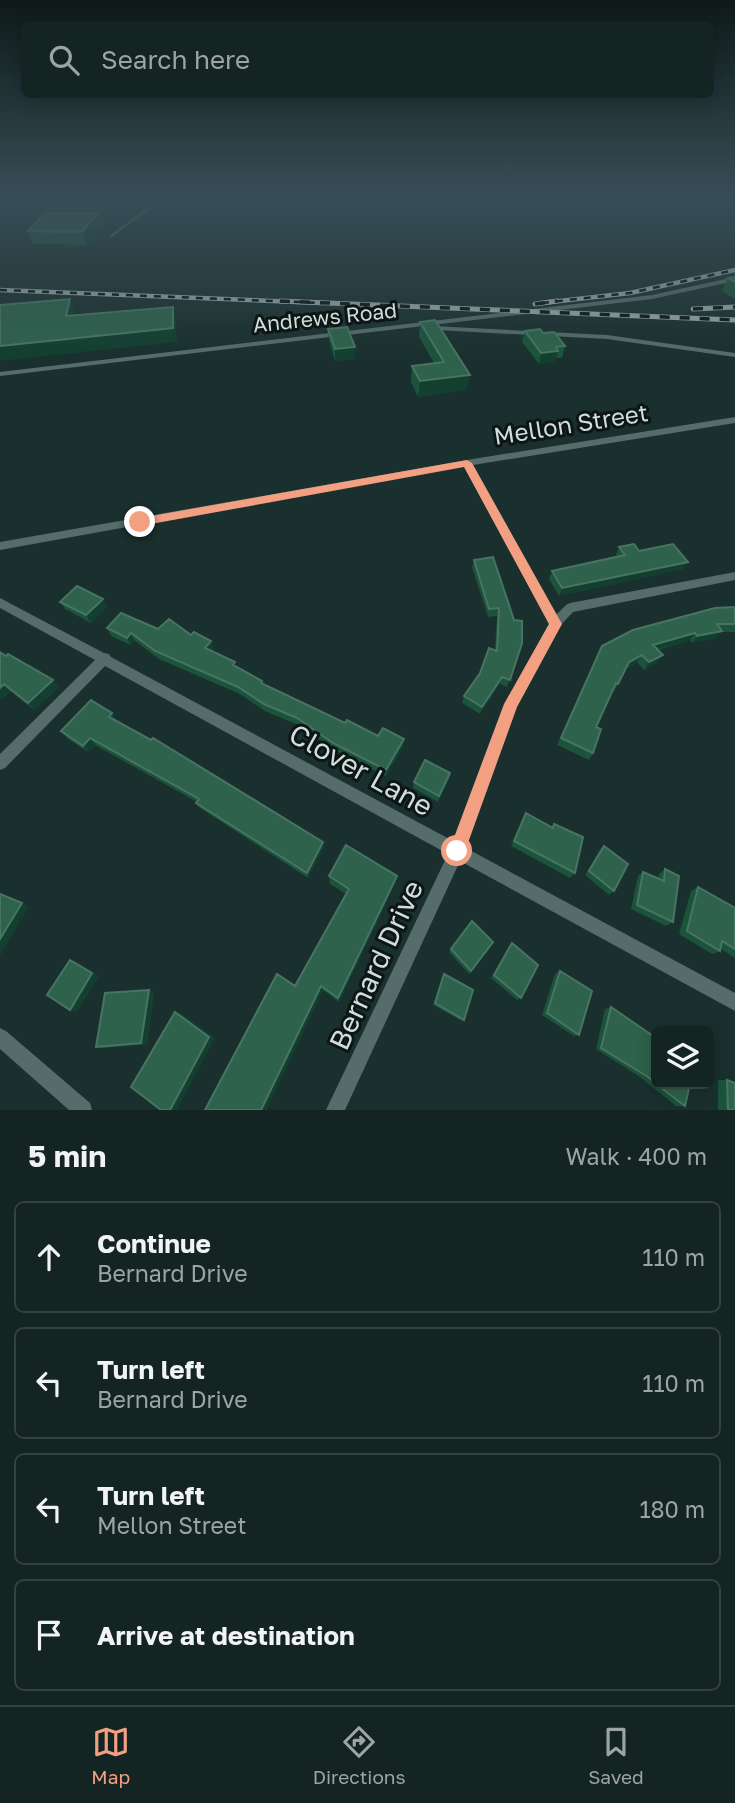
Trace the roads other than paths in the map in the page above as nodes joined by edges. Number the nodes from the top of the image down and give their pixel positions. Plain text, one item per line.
1 (735, 279) edge
2 (405, 327) junction
3 (735, 355) edge
4 (0, 374) edge
5 (735, 420) edge
6 (467, 463) junction
7 (0, 546) edge
8 (735, 576) edge
9 (0, 603) edge
10 (555, 624) junction
11 (105, 658) junction
12 (0, 763) edge
13 (457, 851) junction
14 (735, 1002) edge
15 (0, 1037) edge
16 (83, 1110) edge
17 (335, 1110) edge

1 - 2 street, Andrews Road
2 - 3 street
2 - 4 street, Andrews Road
5 - 6 street, Mellon Street
6 - 7 street, Mellon Street
6 - 10 street
8 - 10 street
9 - 11 street, Clover Lane
10 - 13 street, Bernard Drive
11 - 12 street
11 - 13 street, Clover Lane
13 - 14 street, Clover Lane
13 - 17 street, Bernard Drive
15 - 16 street

